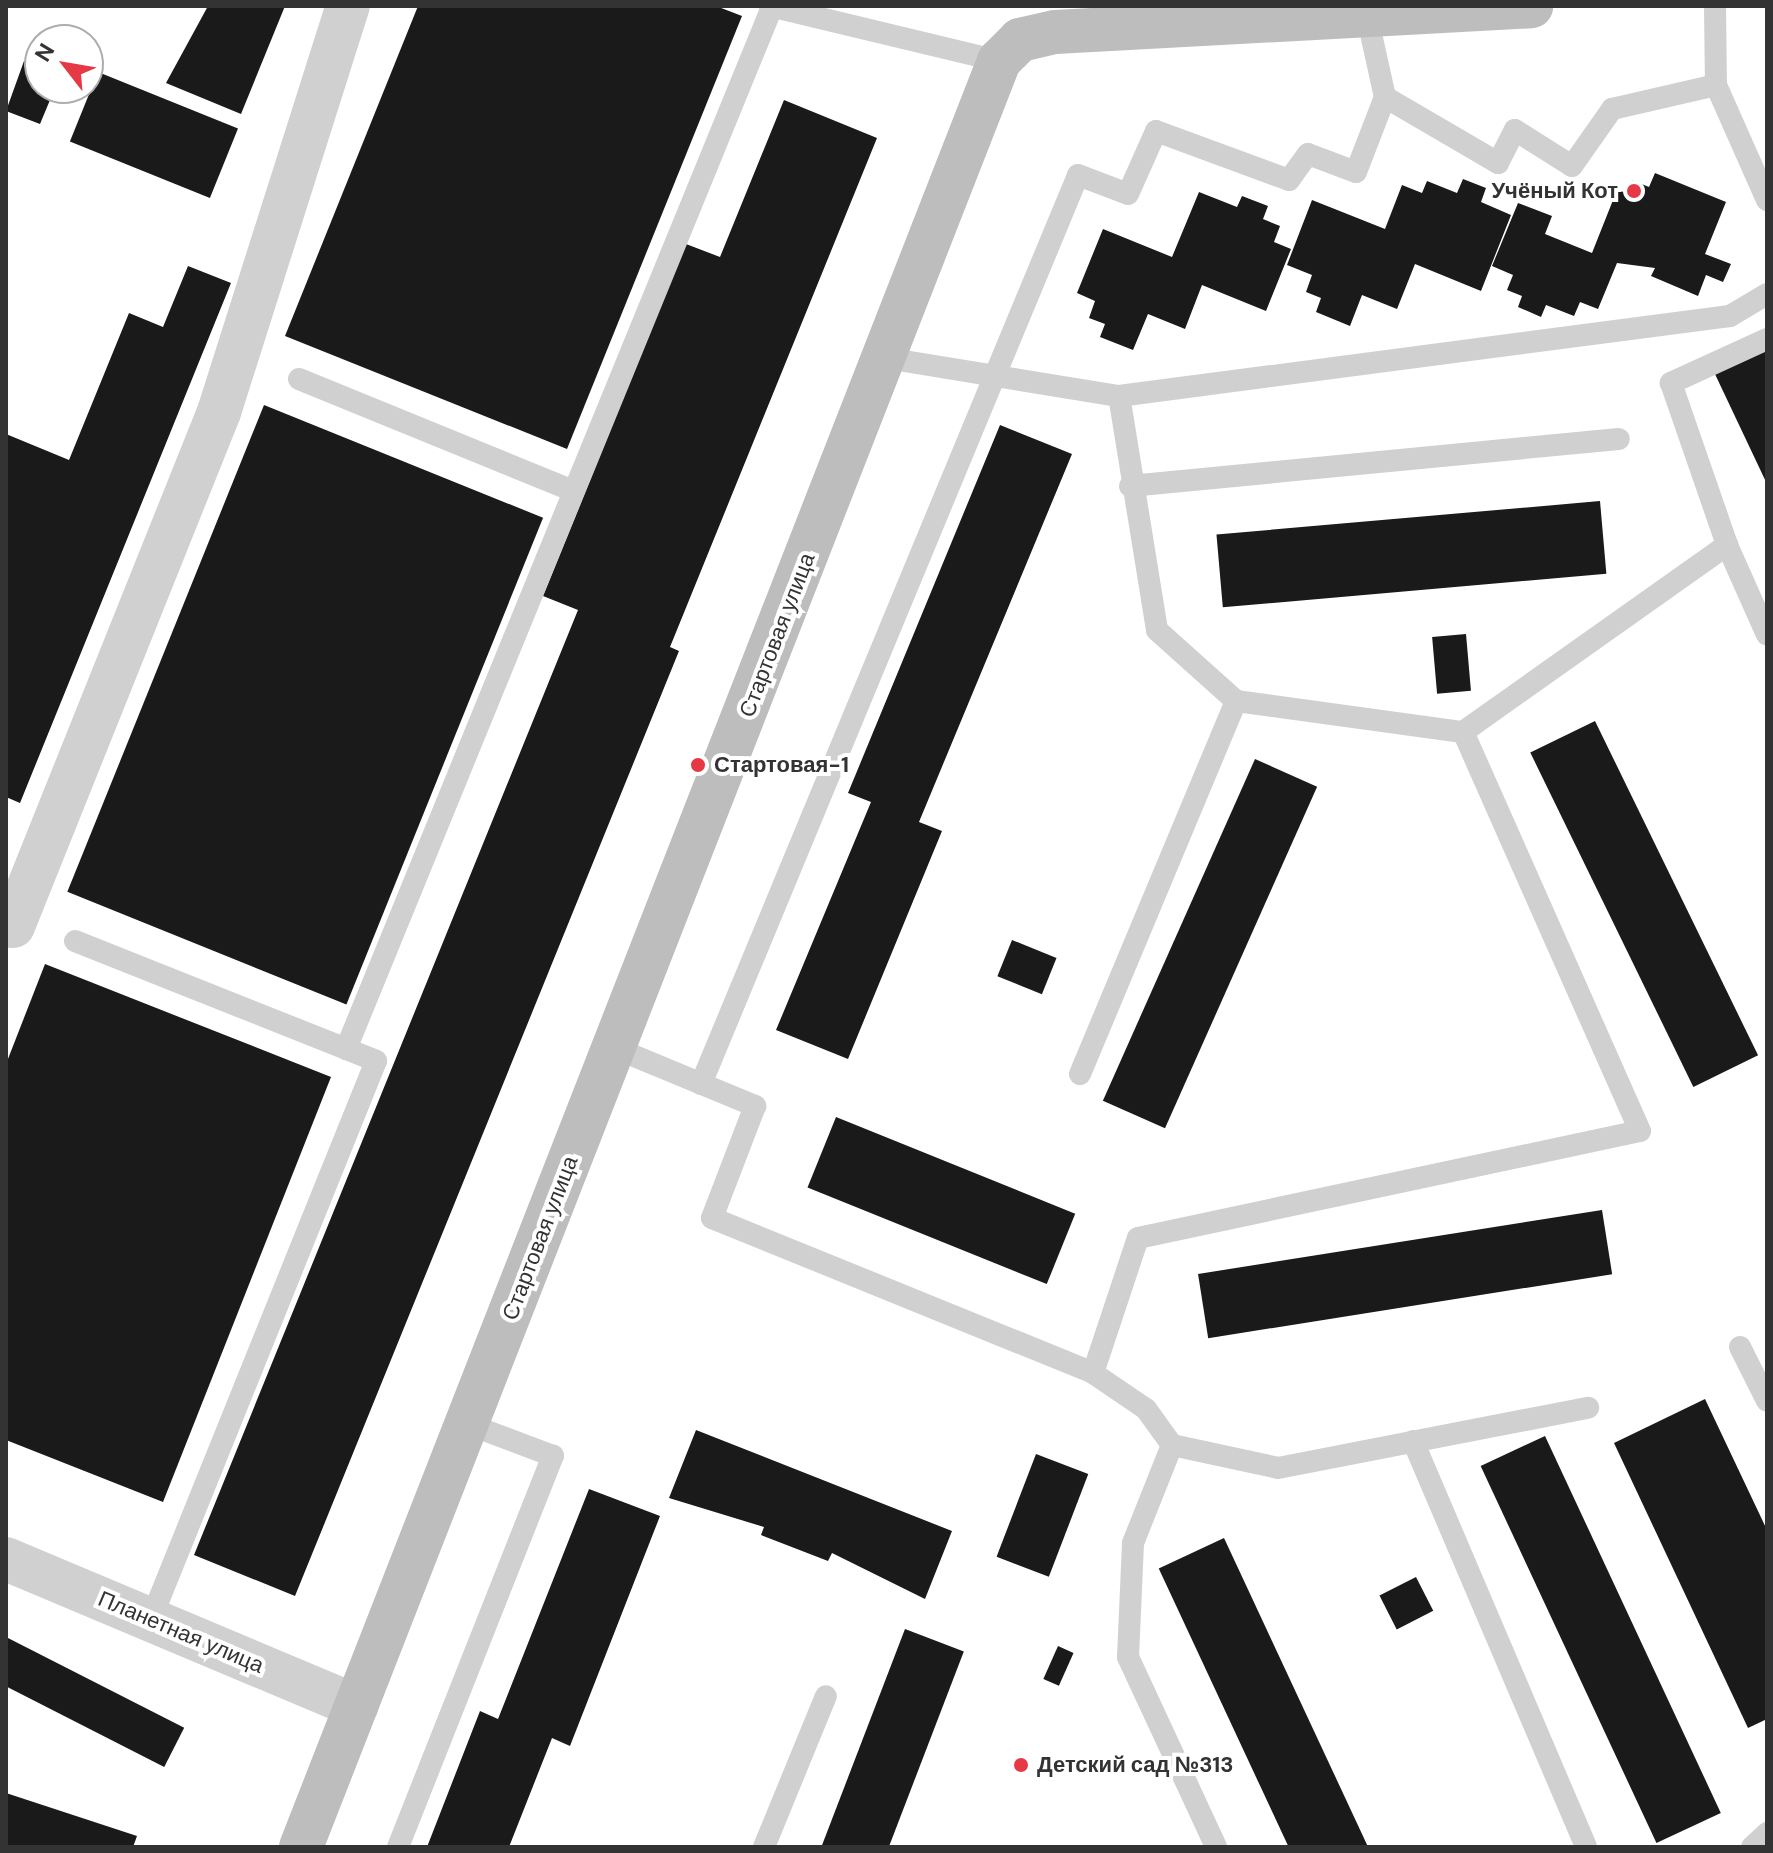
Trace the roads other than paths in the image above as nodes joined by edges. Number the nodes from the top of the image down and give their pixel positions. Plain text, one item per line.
1 (348, 6) edge
2 (771, 6) edge
3 (1531, 6) edge
4 (1715, 6) edge
5 (1367, 16) junction
6 (999, 61) junction
7 (1716, 85) junction
8 (1385, 97) junction
9 (1767, 200) edge
10 (1767, 294) edge
11 (1767, 339) edge
12 (886, 358) junction
13 (997, 377) junction
14 (299, 379) dead end
15 (1119, 396) junction
16 (1619, 439) dead end
17 (1130, 486) junction
18 (573, 491) junction
19 (1727, 545) junction
20 (1767, 635) edge
21 (1236, 701) junction
22 (1463, 732) junction
23 (13, 926) dead end
24 (75, 941) dead end
25 (615, 1048) junction
26 (346, 1049) junction
27 (1080, 1074) dead end
28 (701, 1084) junction
29 (1740, 1347) dead end
30 (1093, 1373) junction
31 (1767, 1401) edge
32 (1588, 1408) dead end
33 (468, 1424) junction
34 (1413, 1441) junction
35 (1172, 1445) junction
36 (6, 1559) edge
37 (151, 1619) junction
38 (826, 1696) dead end
39 (356, 1706) junction
40 (1767, 1833) edge
41 (301, 1847) edge
42 (398, 1847) edge
43 (764, 1847) edge
44 (1216, 1847) edge
45 (1586, 1847) edge
46 (1752, 1847) edge

1 - 23 street
2 - 6 lane
2 - 18 lane
3 - 5 street
4 - 7 lane
5 - 6 street
5 - 8 lane
6 - 12 street, Стартовая улица
7 - 8 lane
7 - 9 lane
8 - 13 lane
10 - 15 lane
11 - 19 lane
12 - 13 lane
12 - 25 street, Стартовая улица
13 - 15 lane
13 - 28 lane
14 - 18 lane
15 - 17 lane
16 - 17 lane
17 - 21 lane
18 - 26 lane
19 - 20 lane
19 - 22 lane
21 - 22 lane
21 - 27 lane
22 - 30 lane
24 - 26 lane
25 - 28 lane
25 - 33 street, Стартовая улица
26 - 37 lane
28 - 30 lane
29 - 31 lane
30 - 35 lane
32 - 34 lane
33 - 39 street, Стартовая улица
33 - 42 lane
34 - 35 lane
34 - 45 lane
35 - 44 lane
36 - 37 street, Планетная улица
37 - 39 street, Планетная улица
38 - 43 lane
39 - 41 street, Стартовая улица
40 - 46 lane

